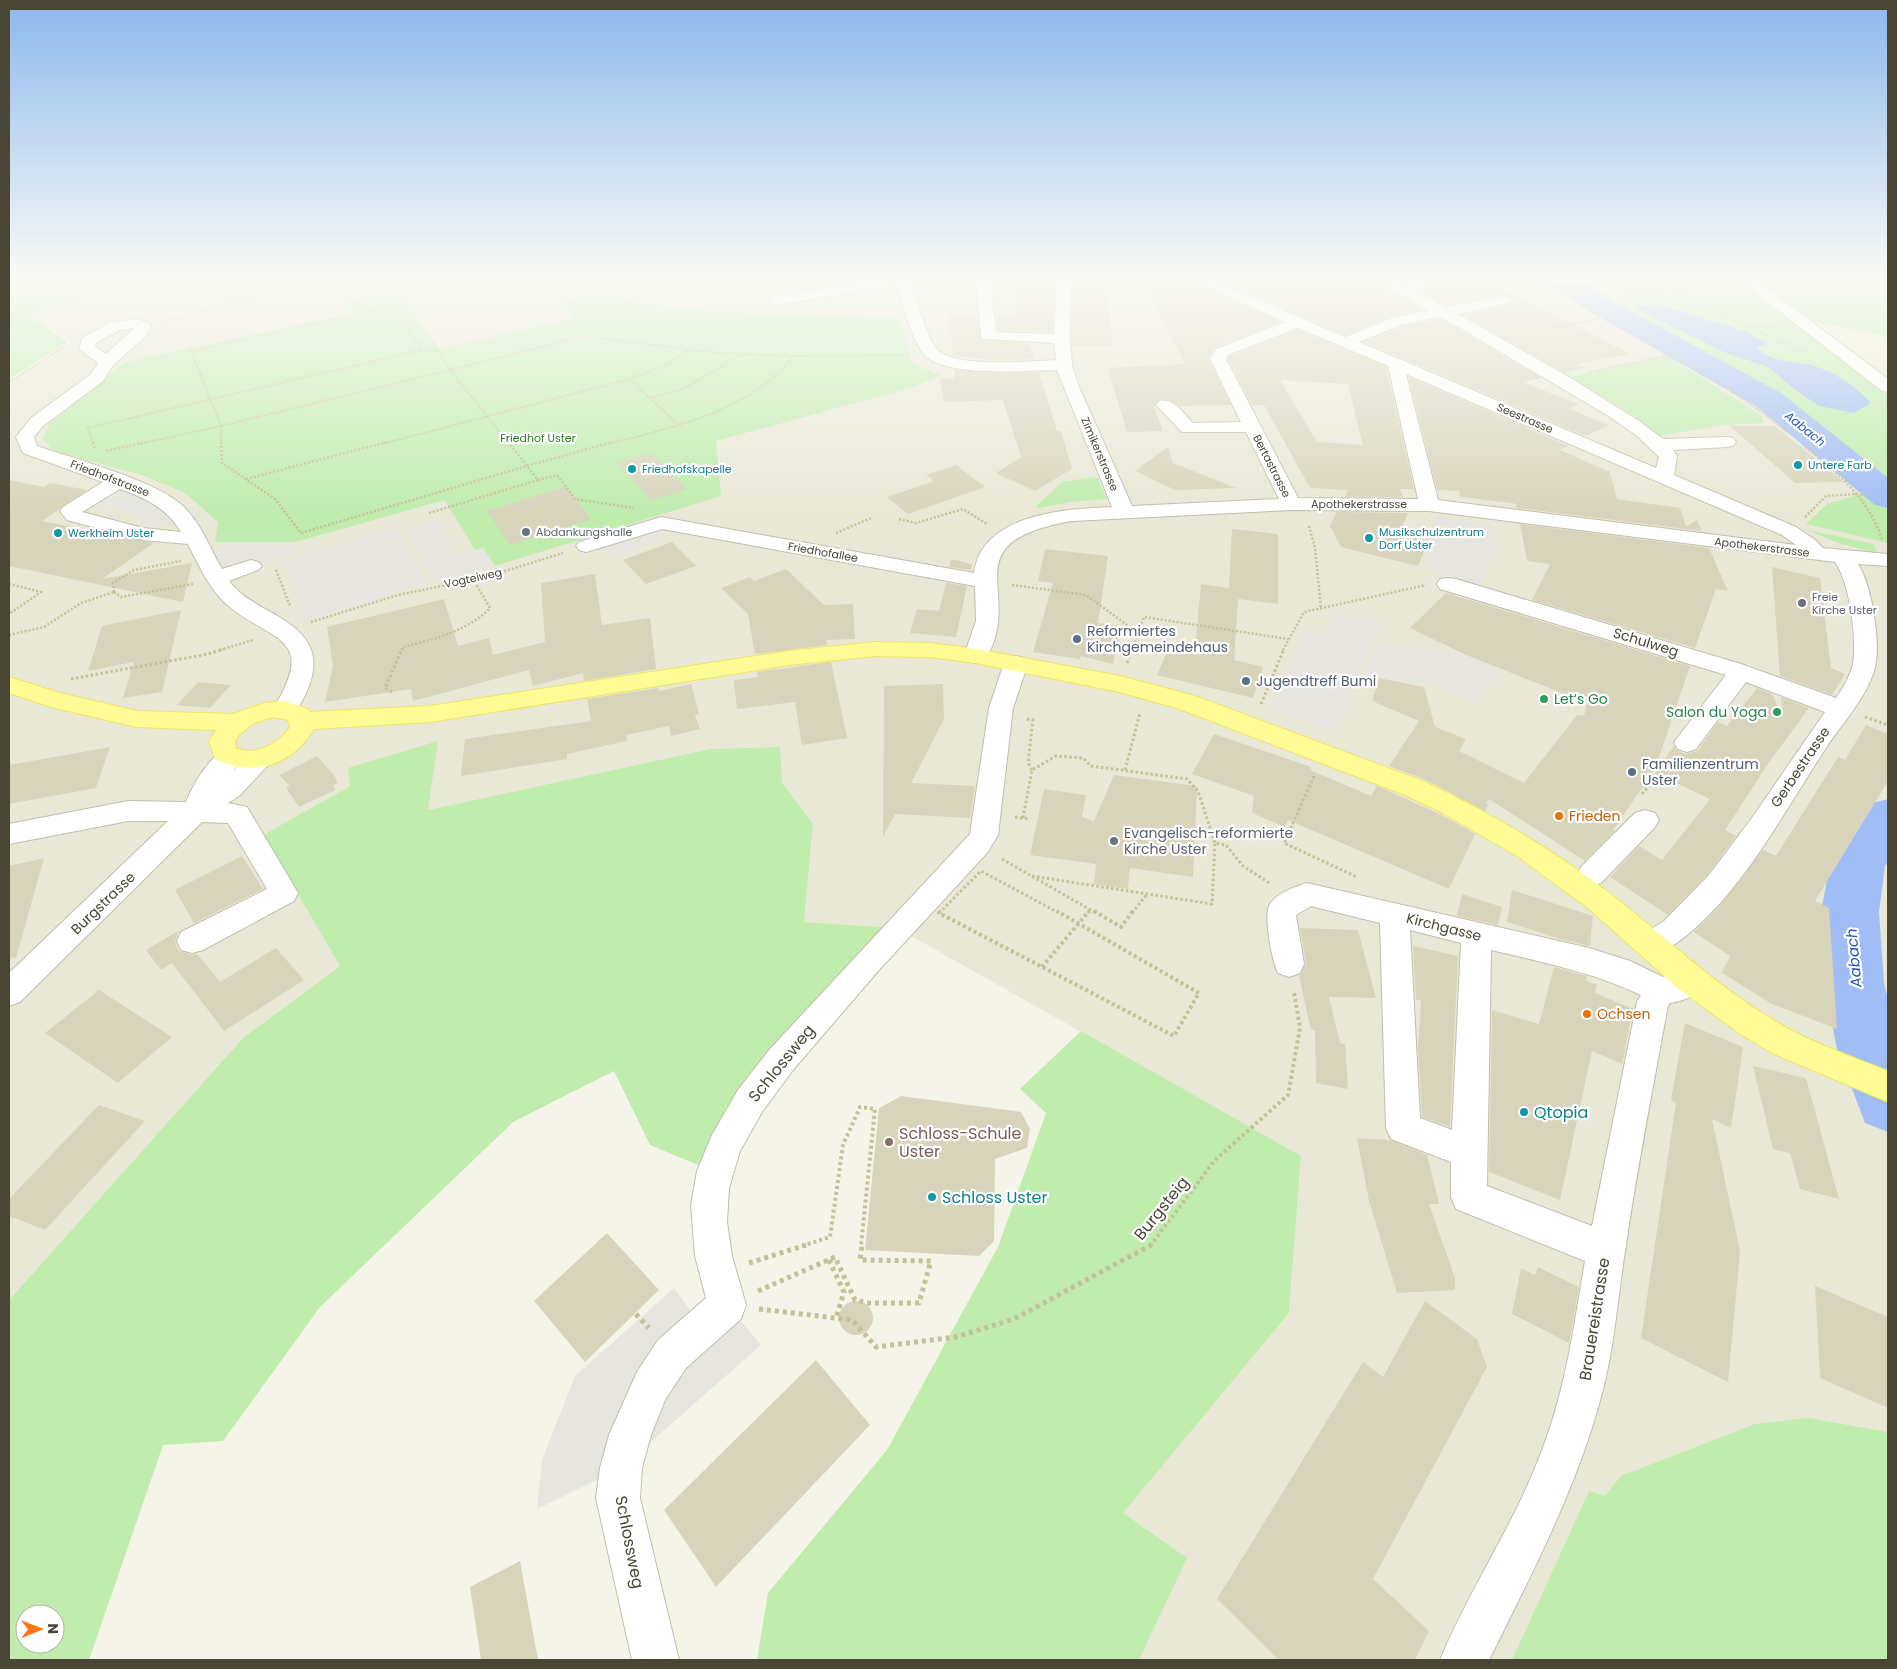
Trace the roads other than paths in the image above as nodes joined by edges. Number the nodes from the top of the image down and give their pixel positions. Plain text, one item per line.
1 (100, 358) edge
2 (110, 358) edge
3 (937, 358) edge
4 (1063, 358) edge
5 (1219, 358) edge
6 (1383, 358) edge
7 (1526, 358) edge
8 (1849, 358) edge
9 (106, 362) junction
10 (1395, 363) junction
11 (1064, 365) junction
12 (1888, 387) edge
13 (1165, 405) dead end
14 (1630, 424) junction
15 (1253, 428) junction
16 (1727, 442) dead end
17 (1660, 445) junction
18 (1628, 462) junction
19 (1664, 477) junction
20 (119, 481) junction
21 (1291, 504) junction
22 (1429, 506) junction
23 (1124, 511) junction
24 (195, 539) junction
25 (586, 546) road end
26 (1886, 553) edge
27 (1817, 554) junction
28 (1842, 557) junction
29 (251, 566) dead end
30 (1888, 571) edge
31 (217, 578) junction
32 (985, 582) junction
33 (1448, 584) road end
34 (976, 656) junction
35 (1016, 663) junction
36 (1741, 672) junction
37 (9, 685) edge
38 (1841, 709) junction
39 (293, 724) junction
40 (229, 740) junction
41 (1687, 743) road end
42 (262, 758) junction
43 (196, 811) junction
44 (1645, 820) road end
45 (9, 834) edge
46 (1591, 875) dead end
47 (1395, 916) junction
48 (1476, 935) junction
49 (192, 941) dead end
50 (1651, 946) junction
51 (1289, 964) road end
52 (1676, 985) junction
53 (9, 993) edge
54 (1888, 1087) edge
55 (1469, 1152) junction
56 (1606, 1250) junction
57 (655, 1660) edge
58 (1464, 1660) edge

1 - 9 street, Friedhofstrasse
2 - 9 street, Friedhofstrasse
3 - 11 street
4 - 11 street, Zimikerstrasse
5 - 15 street, Bertastrasse
6 - 10 street, Seestrasse
7 - 14 street
8 - 12 street
9 - 20 street, Friedhofstrasse
10 - 18 street, Seestrasse
10 - 22 street
11 - 23 street, Zimikerstrasse
13 - 15 street, Bertastrasse
14 - 17 street
14 - 18 street
15 - 21 street, Bertastrasse
16 - 17 street
17 - 19 street
18 - 19 street, Seestrasse
19 - 27 street, Seestrasse
20 - 24 street, Friedhofstrasse
20 - 24 street
21 - 22 street, Apothekerstrasse
21 - 23 street, Apothekerstrasse
22 - 27 street, Apothekerstrasse
23 - 32 street, Apothekerstrasse
24 - 31 street, Friedhofstrasse
25 - 32 street, Friedhofallee
26 - 28 street
27 - 28 street, Apothekerstrasse
28 - 30 street
28 - 38 street, Gerbestrasse
29 - 31 street
31 - 39 street, Friedhofstrasse
32 - 34 street, Apothekerstrasse
33 - 36 street, Schulweg
34 - 35 main road
34 - 39 main road
35 - 50 main road
35 - 57 street, Schlossweg
36 - 38 street, Schulweg
36 - 41 street
37 - 40 main road
38 - 50 street, Gerbestrasse
39 - 40 main road
39 - 42 main road
40 - 42 main road
40 - 43 street, Burgstrasse
42 - 43 street, Burgstrasse
43 - 45 street
43 - 49 street
43 - 53 street, Burgstrasse
44 - 46 street
47 - 48 street, Kirchgasse
47 - 51 street, Kirchgasse
47 - 55 street
48 - 52 street, Kirchgasse
48 - 55 street
50 - 52 main road
52 - 54 main road
52 - 56 street, Brauereistrasse
55 - 56 street
56 - 58 street, Brauereistrasse

